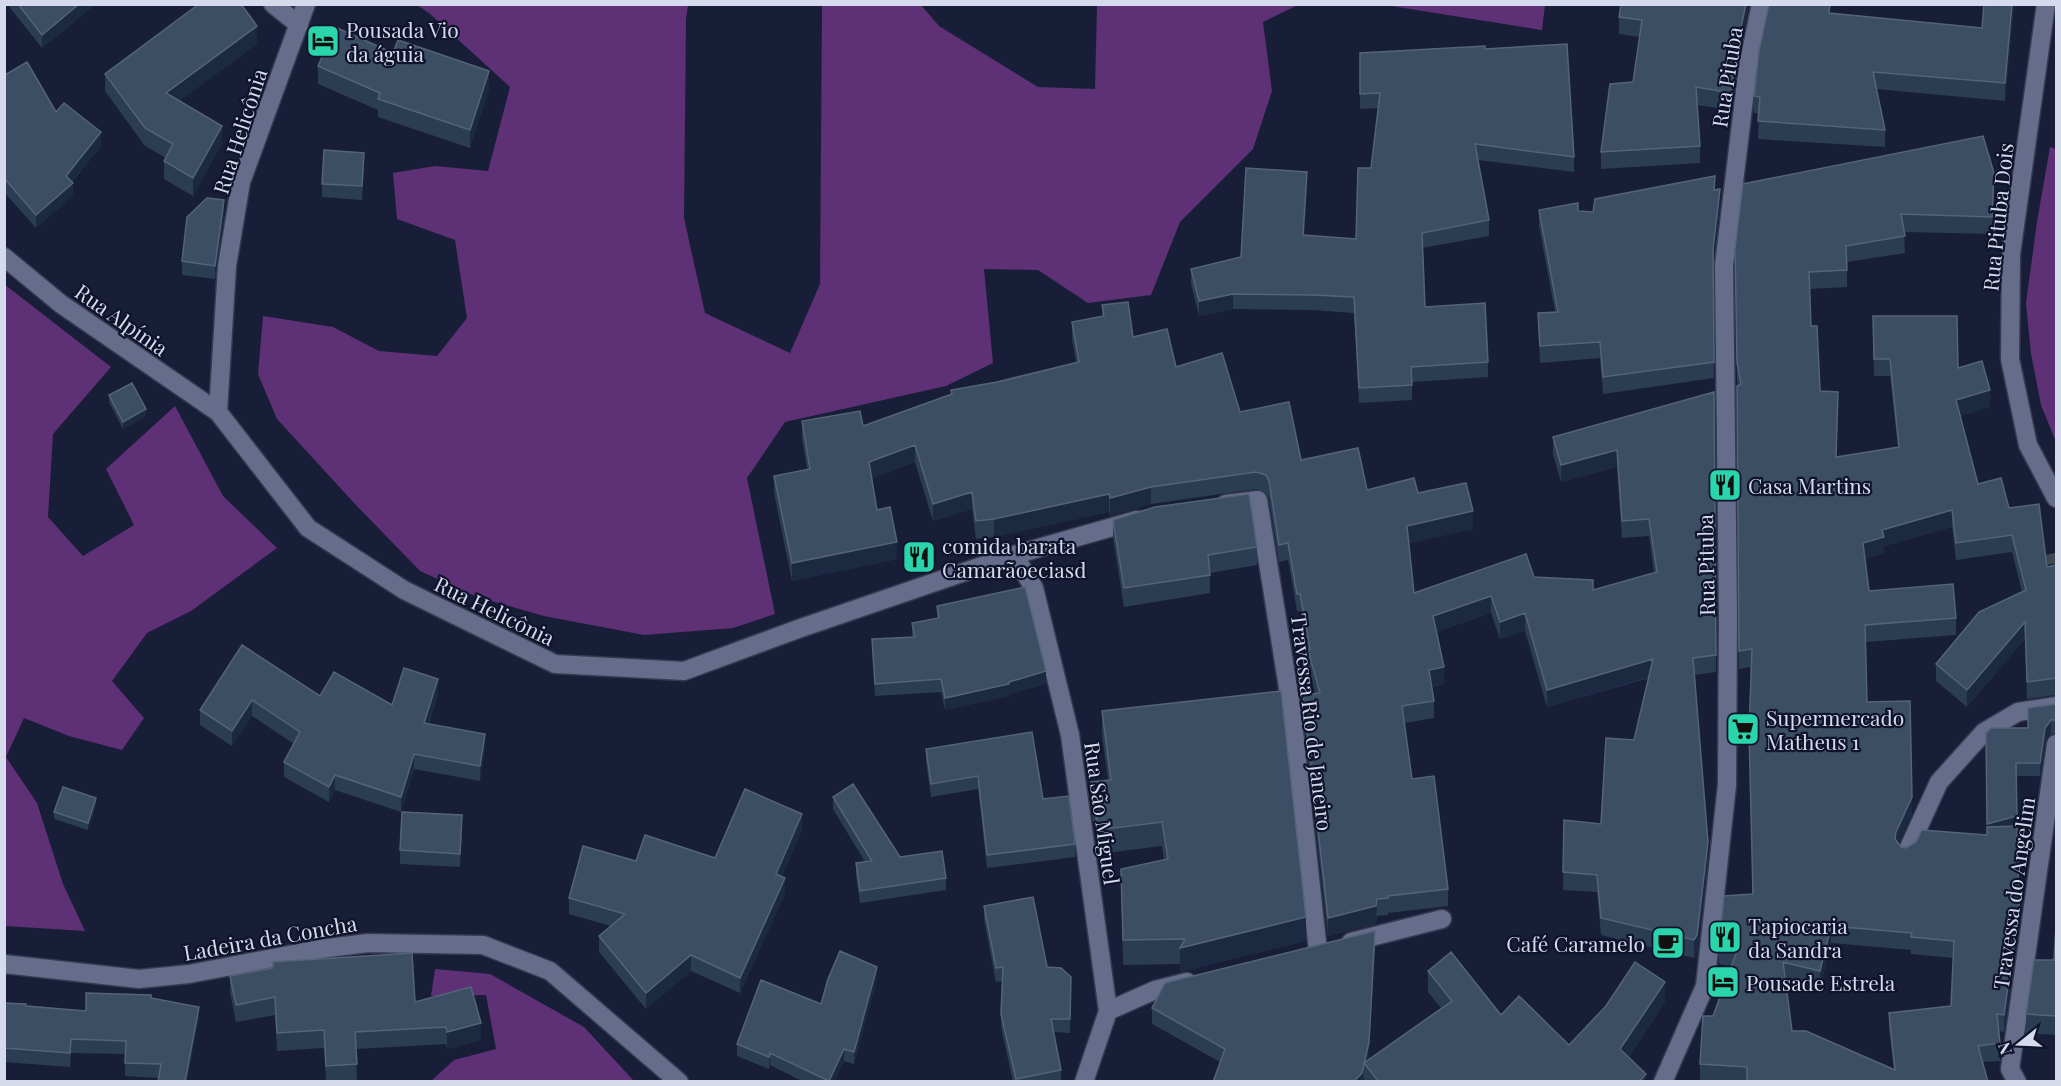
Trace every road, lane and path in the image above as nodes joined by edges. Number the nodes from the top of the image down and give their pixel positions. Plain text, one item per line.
1 (273, 4) edge
2 (306, 4) edge
3 (1761, 4) edge
4 (2046, 4) edge
5 (298, 24) junction
6 (4, 257) edge
7 (218, 412) junction
8 (2056, 498) edge
9 (1212, 506) edge
10 (1153, 515) edge
11 (1014, 555) junction
12 (2056, 706) edge
13 (2056, 744) edge
14 (1906, 855) edge
15 (1442, 919) dead end
16 (4, 964) edge
17 (1201, 979) edge
18 (1108, 1011) junction
19 (679, 1082) edge
20 (1084, 1082) edge
21 (1663, 1082) edge
22 (2017, 1082) edge

1 - 5 street
2 - 5 street, Rua Helicônia
3 - 21 street, Rua Pituba
4 - 8 street, Rua Pituba Dois
5 - 7 street, Rua Helicônia
6 - 7 street, Rua Alpínia
7 - 11 street, Rua Helicônia
9 - 15 street, Travessa Rio de Janeiro
10 - 11 street, Rua Helicônia
11 - 18 street, Rua São Miguel
12 - 14 street
13 - 22 street, Travessa do Angelim
16 - 19 street, Ladeira da Concha
17 - 18 street
18 - 20 street, Rua São Miguel

